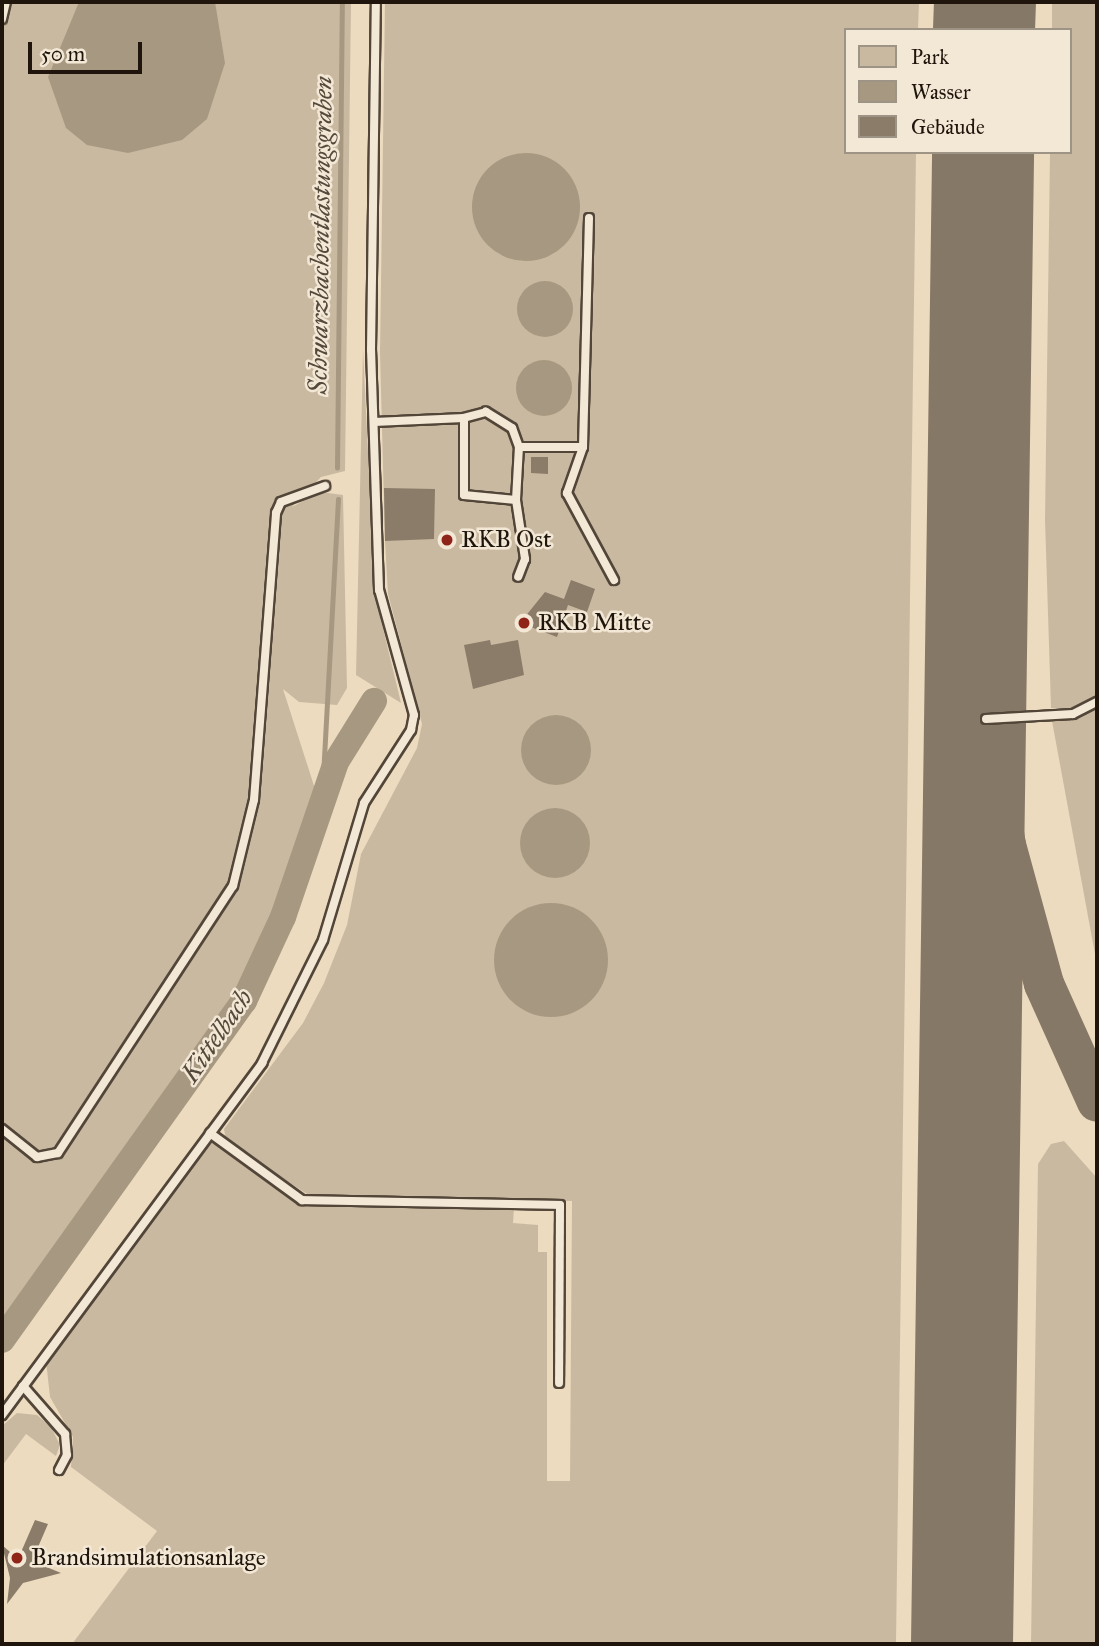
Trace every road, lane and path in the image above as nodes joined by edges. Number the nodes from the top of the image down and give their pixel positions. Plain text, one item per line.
1 (6, 2) edge
2 (376, 2) edge
3 (2, 19) edge
4 (589, 218) dead end
5 (464, 418) junction
6 (374, 422) junction
7 (519, 447) junction
8 (583, 447) junction
9 (325, 486) dead end
10 (516, 500) junction
11 (518, 577) dead end
12 (614, 580) dead end
13 (1097, 702) edge
14 (986, 719) dead end
15 (2, 1129) edge
16 (210, 1133) junction
17 (559, 1383) dead end
18 (23, 1386) junction
19 (2, 1415) edge
20 (59, 1469) dead end

1 - 3 lane
2 - 6 lane
4 - 8 lane
5 - 6 lane
5 - 7 lane
5 - 10 lane
6 - 16 lane
7 - 8 lane
7 - 10 lane
8 - 12 lane
9 - 15 lane
10 - 11 lane
13 - 14 lane
16 - 17 lane
16 - 18 lane
18 - 19 lane
18 - 20 lane

